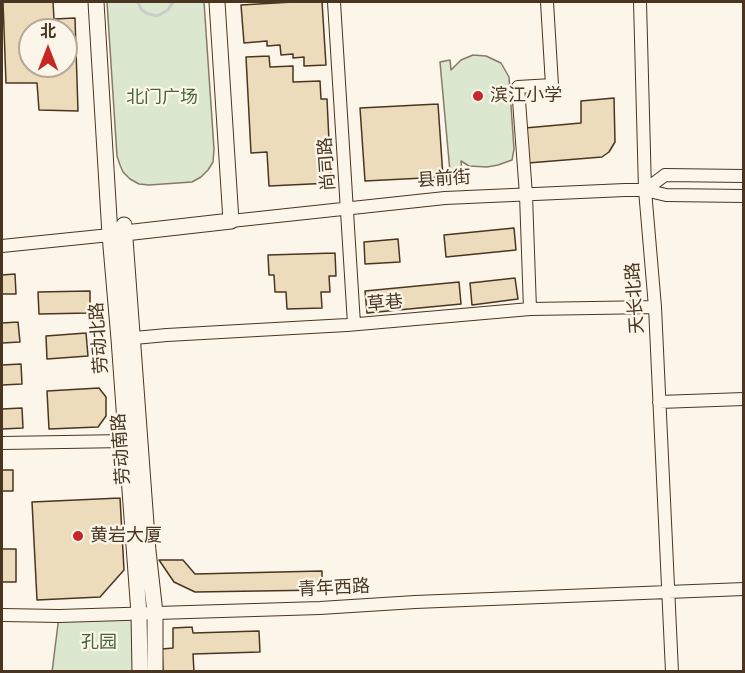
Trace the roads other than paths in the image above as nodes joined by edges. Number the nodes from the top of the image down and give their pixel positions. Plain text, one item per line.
1 (96, 2) edge
2 (217, 2) edge
3 (334, 2) edge
4 (547, 2) edge
5 (640, 2) edge
6 (744, 176) edge
7 (645, 190) junction
8 (526, 195) junction
9 (744, 196) edge
10 (348, 208) junction
11 (236, 218) junction
12 (117, 230) junction
13 (2, 246) edge
14 (655, 307) junction
15 (530, 309) junction
16 (354, 324) junction
17 (126, 338) junction
18 (744, 399) edge
19 (659, 402) junction
20 (126, 441) junction
21 (2, 443) edge
22 (744, 589) edge
23 (668, 591) junction
24 (155, 613) junction
25 (139, 614) junction
26 (2, 615) edge
27 (140, 672) edge
28 (155, 672) edge
29 (672, 672) edge

1 - 12 main road, 劳动北路
2 - 11 main road
3 - 10 street, 尚司路
4 - 8 street
5 - 7 street, 天长北路
6 - 7 street, 县前街
7 - 8 street, 县前街
7 - 9 street, 县前街
7 - 14 street, 天长北路
8 - 10 street, 县前街
8 - 15 street
10 - 11 street, 县前街
10 - 16 street, 尚司路
11 - 12 main road, 县前街
12 - 13 street, 县前街
12 - 17 main road, 劳动北路
14 - 15 street, 草巷
14 - 19 street, 天长北路
15 - 16 street, 草巷
16 - 17 street, 草巷
17 - 20 main road, 劳动北路
17 - 24 main road, 劳动南路
18 - 19 street
19 - 23 street, 天长北路
20 - 21 street
20 - 25 main road, 劳动北路
22 - 23 street, 青年西路
23 - 24 street, 青年西路
23 - 29 street, 天长北路
24 - 25 street, 青年西路
24 - 28 main road, 劳动南路
25 - 26 street, 青年西路
25 - 27 main road, 劳动北路

